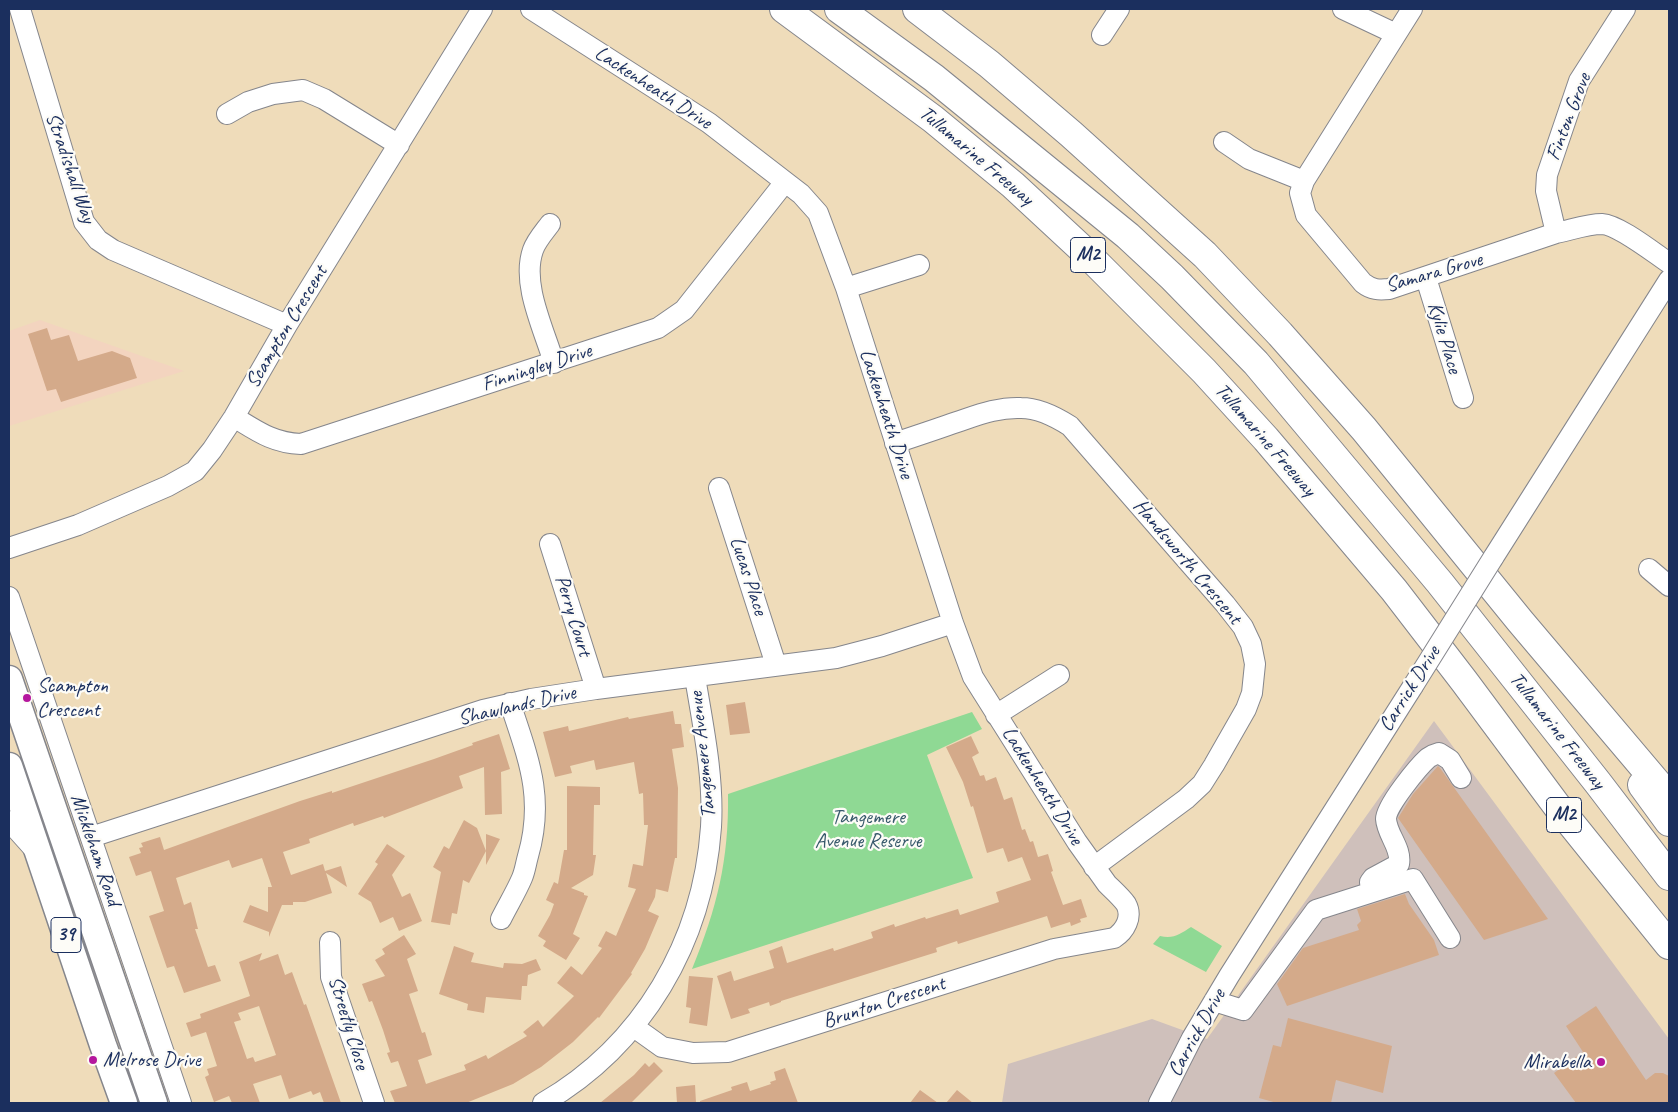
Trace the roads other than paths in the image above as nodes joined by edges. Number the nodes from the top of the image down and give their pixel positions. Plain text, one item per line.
1 (20, 9) edge
2 (482, 9) edge
3 (531, 9) edge
4 (784, 9) edge
5 (839, 9) edge
6 (869, 9) edge
7 (917, 9) edge
8 (1119, 9) edge
9 (1343, 9) edge
10 (1412, 9) edge
11 (1625, 9) edge
12 (1396, 34) junction
13 (1102, 35) dead end
14 (227, 114) dead end
15 (1224, 142) dead end
16 (399, 145) junction
17 (1304, 181) junction
18 (785, 182) junction
19 (550, 224) dead end
20 (1556, 233) junction
21 (1128, 236) junction
22 (1669, 263) edge
23 (919, 264) dead end
24 (1426, 278) junction
25 (1669, 280) edge
26 (846, 288) junction
27 (288, 325) junction
28 (554, 363) junction
29 (1463, 398) dead end
30 (234, 417) junction
31 (895, 443) junction
32 (719, 488) dead end
33 (550, 544) dead end
34 (9, 548) edge
35 (1649, 569) dead end
36 (1669, 586) edge
37 (9, 597) edge
38 (1520, 621) junction
39 (953, 623) junction
40 (776, 665) junction
41 (1059, 675) dead end
42 (696, 677) junction
43 (9, 679) edge
44 (596, 689) junction
45 (510, 703) junction
46 (14, 711) edge
47 (996, 715) junction
48 (39, 765) junction
49 (9, 766) edge
50 (1461, 778) dead end
51 (76, 794) junction
52 (1669, 797) edge
53 (1558, 806) junction
54 (9, 821) edge
55 (1669, 822) edge
56 (91, 838) junction
57 (39, 855) junction
58 (1094, 867) junction
59 (1669, 876) edge
60 (108, 887) junction
61 (1371, 892) junction
62 (501, 919) dead end
63 (1128, 919) joint
64 (1450, 938) dead end
65 (98, 940) junction
66 (330, 942) dead end
67 (1669, 945) edge
68 (1669, 958) edge
69 (1214, 1001) junction
70 (634, 1027) junction
71 (130, 1034) junction
72 (103, 1045) junction
73 (124, 1103) edge
74 (154, 1103) edge
75 (181, 1103) edge
76 (374, 1103) edge
77 (544, 1103) edge
78 (1159, 1103) edge

1 - 27 street, Stradishall Way
2 - 16 street, Scampton Crescent
3 - 18 street, Lackenheath Drive
4 - 53 highway, Tullamarine Freeway / M2
5 - 21 highway, Tullamarine Freeway / M2
6 - 21 highway
7 - 38 highway
8 - 13 street
9 - 12 street
10 - 12 street
11 - 20 street, Finton Grove
12 - 17 street
14 - 16 street
15 - 17 street
16 - 27 street, Scampton Crescent
17 - 24 street, Samara Grove
18 - 26 street, Lackenheath Drive
18 - 28 street, Finningley Drive
19 - 28 street
20 - 22 street, Samara Grove
20 - 24 street, Samara Grove
21 - 59 highway, Tullamarine Freeway / M2
23 - 26 street
24 - 29 street, Kylie Place
25 - 69 street, Carrick Drive, bridge
26 - 31 street, Lackenheath Drive
27 - 30 street, Scampton Crescent
28 - 30 street, Finningley Drive
30 - 34 street, Scampton Crescent
31 - 39 street, Lackenheath Drive
31 - 58 street, Handsworth Crescent
32 - 40 street, Lucas Place
33 - 44 street, Perry Court
35 - 36 street
37 - 51 street, Mickleham Road
38 - 52 highway
38 - 55 highway
39 - 40 street, Shawlands Drive
39 - 47 street, Lackenheath Drive
40 - 42 street, Shawlands Drive
41 - 47 street
42 - 44 street, Shawlands Drive
42 - 70 street, Tangemere Avenue
43 - 46 main road, Mickleham Road / 39
44 - 45 street, Shawlands Drive
45 - 56 street, Shawlands Drive
45 - 62 street
46 - 48 main road, Mickleham Road / 39
47 - 58 street, Lackenheath Drive
48 - 51 street
48 - 65 main road, Mickleham Road / 39
49 - 57 main road, 39
50 - 61 street
51 - 56 street, Mickleham Road
53 - 67 highway, Tullamarine Freeway / M2
53 - 68 highway
54 - 57 street
56 - 60 street, Mickleham Road
57 - 72 main road, 39
58 - 63 street, Lackenheath Drive
60 - 65 street
60 - 75 street, Mickleham Road
61 - 64 street
61 - 69 street
63 - 70 street, Brunton Crescent
65 - 71 main road, Mickleham Road / 39
66 - 76 street, Streetly Close
69 - 78 street, Carrick Drive
70 - 77 street, Tangemere Avenue
71 - 72 main road
71 - 74 main road, Mickleham Road / 39
72 - 73 main road, 39

